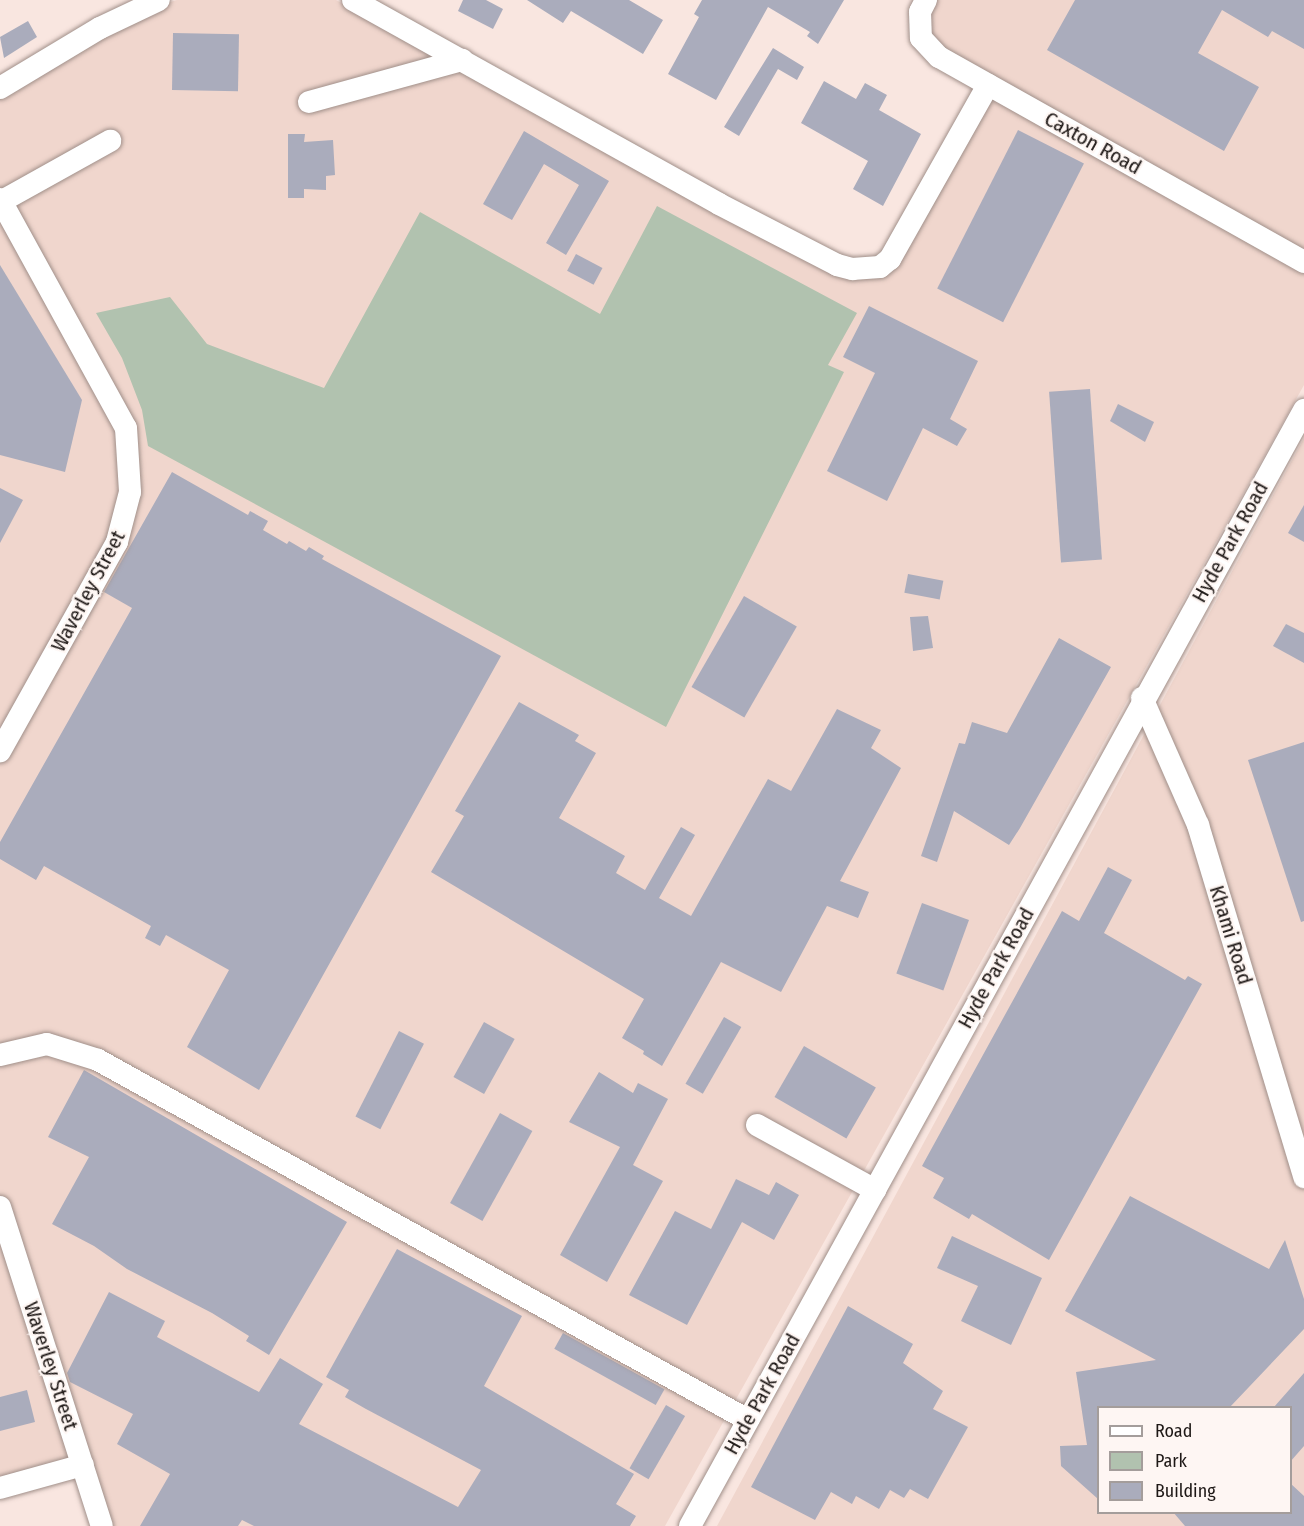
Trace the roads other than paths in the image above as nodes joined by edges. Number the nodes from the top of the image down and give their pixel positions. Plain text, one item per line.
1 (159, 0) edge
2 (353, 0) edge
3 (926, 0) edge
4 (462, 60) junction
5 (988, 84) junction
6 (0, 88) edge
7 (309, 102) dead end
8 (110, 141) dead end
9 (1, 200) edge
10 (1304, 262) edge
11 (1304, 410) edge
12 (1142, 698) junction
13 (0, 751) edge
14 (0, 1055) edge
15 (757, 1125) dead end
16 (1304, 1177) edge
17 (874, 1190) junction
18 (0, 1207) edge
19 (748, 1420) junction
20 (82, 1465) junction
21 (0, 1488) edge
22 (102, 1526) edge
23 (690, 1526) edge

1 - 6 street
2 - 4 street
3 - 5 street, Caxton Road
4 - 5 street
4 - 7 street
5 - 10 street, Caxton Road
8 - 9 street
9 - 13 street, Waverley Street
11 - 12 street, Hyde Park Road
12 - 16 street, Khami Road
12 - 17 street, Hyde Park Road
14 - 19 street
15 - 17 street
17 - 19 street, Hyde Park Road
18 - 20 street, Waverley Street
19 - 23 street, Hyde Park Road
20 - 21 street
20 - 22 street, Waverley Street

